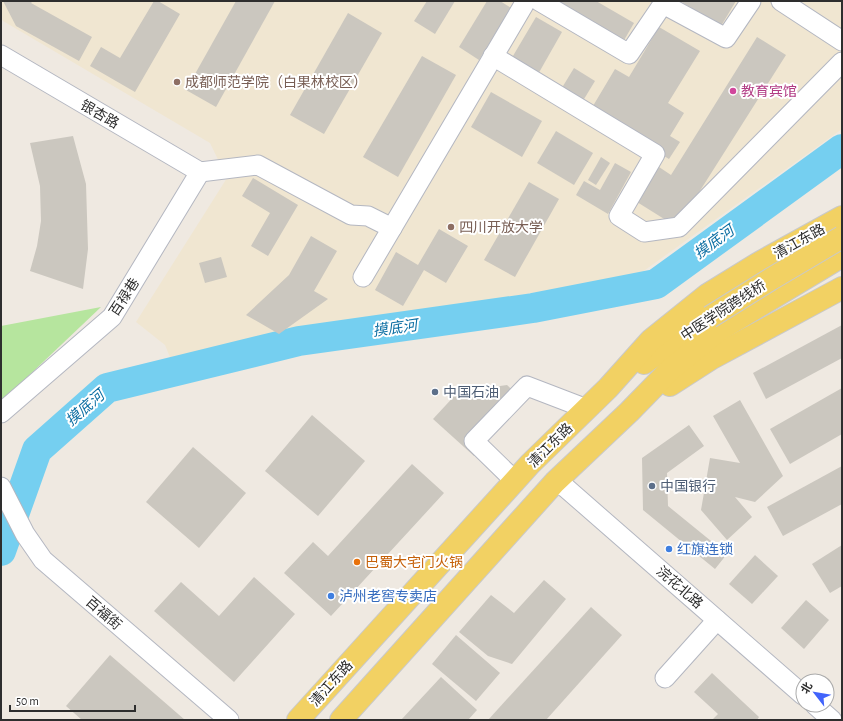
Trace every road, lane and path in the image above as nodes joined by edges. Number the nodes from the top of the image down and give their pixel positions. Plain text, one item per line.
1 (526, 1) edge
2 (539, 1) edge
3 (752, 1) edge
4 (780, 1) edge
5 (842, 41) edge
6 (1, 55) edge
7 (493, 56) junction
8 (842, 62) edge
9 (200, 172) junction
10 (842, 216) edge
11 (392, 228) junction
12 (842, 237) edge
13 (842, 256) edge
14 (363, 277) dead end
15 (842, 288) edge
16 (714, 323) junction
17 (608, 388) junction
18 (587, 409) junction
19 (629, 412) junction
20 (1, 413) edge
21 (515, 481) junction
22 (555, 482) junction
23 (1, 487) edge
24 (717, 620) junction
25 (665, 678) dead end
26 (795, 688) edge
27 (824, 713) edge
28 (229, 720) edge
29 (298, 720) edge
30 (341, 720) edge
31 (832, 720) edge

1 - 7 street
2 - 3 street
4 - 5 street
6 - 9 street, 银杏路
7 - 8 street
7 - 11 street
9 - 11 street
9 - 20 street, 百禄巷
10 - 17 main road, 清江东路
11 - 14 street
12 - 16 main road, 中医学院跨线桥, bridge
13 - 16 main road, 中医学院跨线桥
15 - 19 main road
16 - 17 main road, 中医学院跨线桥
16 - 19 main road, 中医学院跨线桥
17 - 18 main road, 清江东路
18 - 21 main road, 清江东路
18 - 21 street
19 - 22 main road
21 - 29 main road, 清江东路
22 - 24 street, 浣花北路
22 - 30 main road
23 - 28 street, 百福街
24 - 25 street
24 - 26 street, 浣花北路
27 - 31 street

